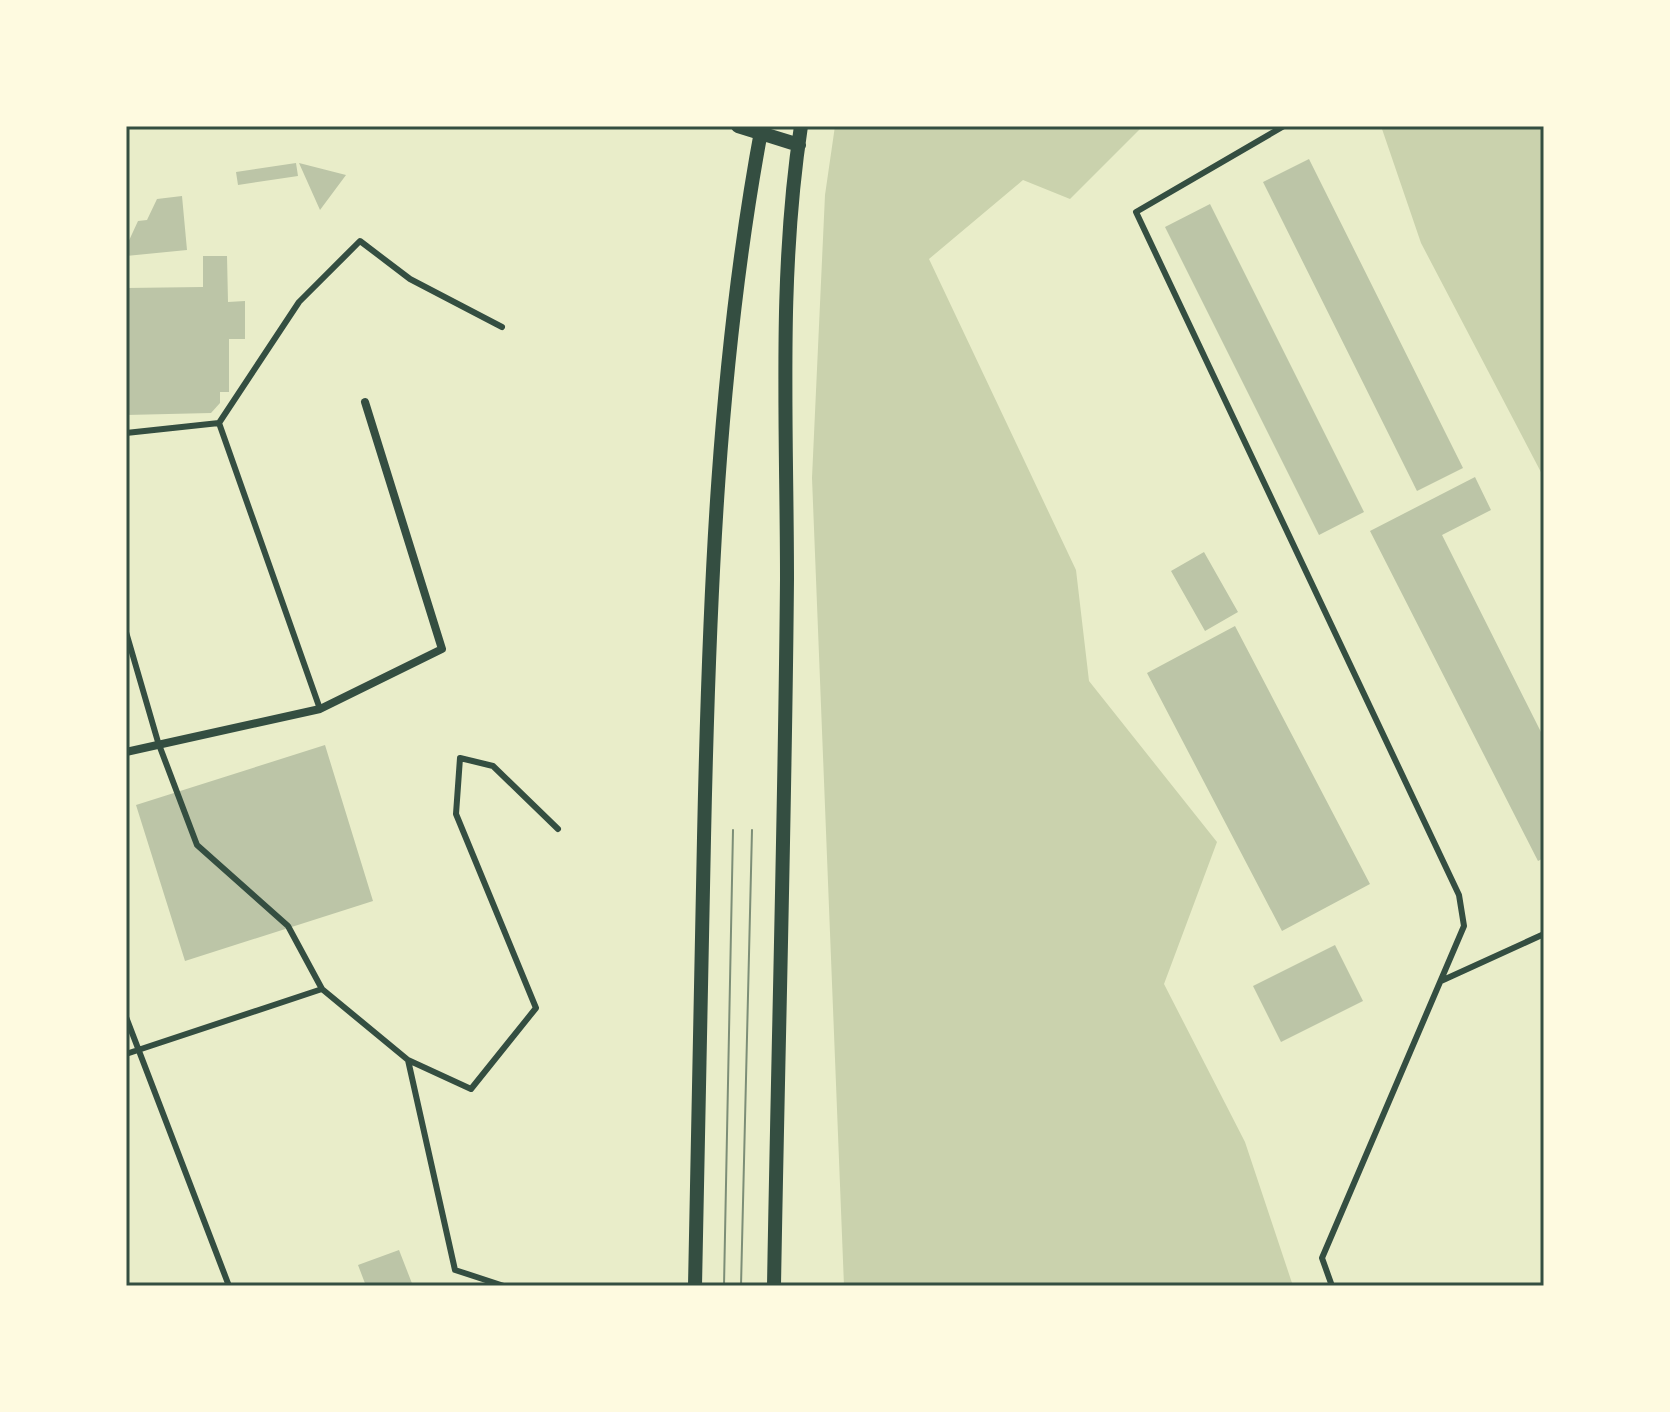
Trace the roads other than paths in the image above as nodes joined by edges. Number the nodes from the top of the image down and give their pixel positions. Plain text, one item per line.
1 (738, 126) edge
2 (801, 126) edge
3 (1284, 126) edge
4 (761, 130) edge
5 (799, 145) junction
6 (502, 327) dead end
7 (365, 402) dead end
8 (219, 423) junction
9 (126, 433) edge
10 (126, 632) edge
11 (320, 709) junction
12 (158, 742) junction
13 (126, 752) edge
14 (558, 829) dead end
15 (1544, 934) edge
16 (1441, 981) junction
17 (322, 989) junction
18 (126, 1017) edge
19 (138, 1048) junction
20 (126, 1054) edge
21 (408, 1060) junction
22 (229, 1286) edge
23 (504, 1286) edge
24 (695, 1286) edge
25 (774, 1286) edge
26 (1332, 1286) edge

1 - 4 street
2 - 5 street
3 - 16 lane
4 - 5 street
4 - 24 street
5 - 25 street
6 - 8 lane
7 - 11 street
8 - 9 lane
8 - 11 lane
10 - 12 lane
11 - 12 street
12 - 13 street
12 - 17 lane
14 - 21 lane
15 - 16 lane
16 - 26 lane
17 - 19 lane
17 - 21 lane
18 - 19 lane
19 - 20 lane
19 - 22 lane
21 - 23 lane

